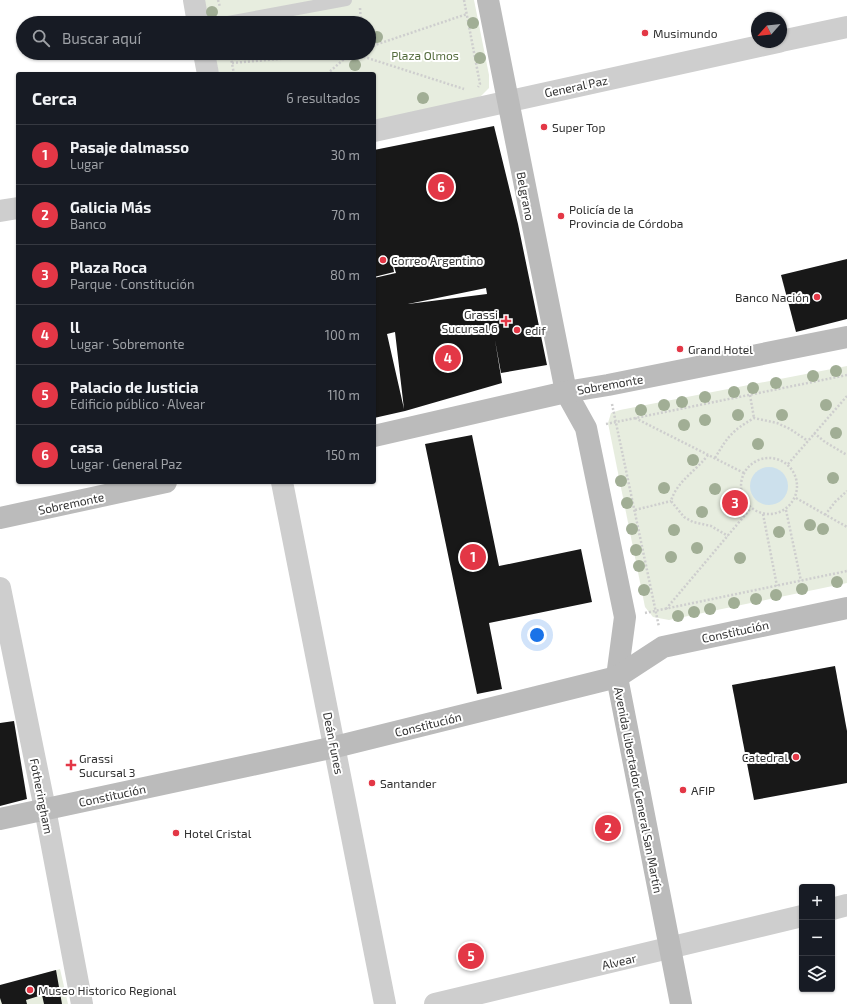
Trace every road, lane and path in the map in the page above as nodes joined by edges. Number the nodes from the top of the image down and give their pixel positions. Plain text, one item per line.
1 (194, 0) edge
2 (346, 0) edge
3 (464, 0) edge
4 (488, 0) edge
5 (360, 8) dead end
6 (467, 14) junction
7 (197, 16) edge
8 (260, 16) edge
9 (361, 16) edge
10 (847, 27) edge
11 (787, 40) edge
12 (376, 45) edge
13 (752, 48) edge
14 (205, 60) edge
15 (256, 60) edge
16 (343, 60) edge
17 (370, 60) edge
18 (232, 62) joint
19 (208, 72) edge
20 (234, 72) edge
21 (329, 72) edge
22 (476, 100) junction
23 (507, 101) junction
24 (376, 130) edge
25 (16, 208) edge
26 (0, 211) edge
27 (847, 337) edge
28 (847, 375) edge
29 (608, 386) junction
30 (566, 392) junction
31 (750, 395) junction
32 (847, 396) edge
33 (636, 418) junction
34 (754, 418) junction
35 (616, 422) junction
36 (586, 428) junction
37 (814, 434) junction
38 (376, 436) edge
39 (808, 441) junction
40 (708, 455) junction
41 (847, 455) edge
42 (715, 458) junction
43 (788, 464) junction
44 (744, 473) junction
45 (157, 484) edge
46 (282, 484) edge
47 (847, 491) edge
48 (796, 498) junction
49 (671, 502) junction
50 (751, 508) junction
51 (635, 510) junction
52 (786, 510) junction
53 (763, 514) junction
54 (825, 515) junction
55 (0, 518) edge
56 (847, 527) edge
57 (728, 536) junction
58 (847, 571) edge
59 (802, 581) junction
60 (777, 586) junction
61 (0, 588) edge
62 (847, 608) edge
63 (666, 609) junction
64 (656, 611) junction
65 (625, 617) junction
66 (663, 647) junction
67 (617, 677) junction
68 (335, 747) junction
69 (45, 809) junction
70 (0, 819) edge
71 (847, 905) edge
72 (835, 908) edge
73 (799, 917) edge
74 (671, 948) junction
75 (82, 1004) edge
76 (384, 1004) edge
77 (435, 1004) edge
78 (681, 1004) edge

1 - 7 street
2 - 8 lane
3 - 6 path
4 - 23 main road, Belgrano
5 - 9 path
6 - 12 path
6 - 22 path
10 - 11 street, General Paz
13 - 23 street, General Paz
14 - 19 street
15 - 18 path
16 - 21 path
17 - 22 path
18 - 20 path
22 - 23 street, General Paz
22 - 24 street, General Paz
23 - 30 main road, Belgrano
25 - 26 street
27 - 29 main road, Sobremonte
28 - 31 path
29 - 30 main road, Sobremonte
29 - 35 path
30 - 36 main road, Avenida Libertador General San Martín
30 - 38 main road, Sobremonte
31 - 33 path
31 - 34 path
32 - 37 path
33 - 35 path
33 - 40 path
34 - 39 path
34 - 42 path
35 - 36 path
35 - 51 path
36 - 65 main road, Avenida Libertador General San Martín
37 - 39 path
37 - 41 path
39 - 43 path
40 - 42 path
40 - 49 path
42 - 44 path
43 - 44 path
43 - 48 path
44 - 50 path
45 - 55 main road, Sobremonte
46 - 68 street, Deán Funes
47 - 54 path
48 - 52 path
48 - 54 path
49 - 51 path
49 - 57 path
50 - 53 path
50 - 57 path
51 - 64 path
52 - 53 path
52 - 59 path
53 - 60 path
54 - 56 path
57 - 63 path
58 - 59 path
59 - 60 path
60 - 63 path
61 - 69 street, Fotheringham
62 - 66 main road, Constitución
63 - 64 path
64 - 65 path
64 - 66 path
65 - 67 main road, Avenida Libertador General San Martín
66 - 67 main road, Constitución
67 - 68 main road, Constitución
67 - 74 main road, Avenida Libertador General San Martín
68 - 69 main road, Constitución
68 - 76 street, Deán Funes
69 - 70 main road, Constitución
69 - 75 street, Fotheringham
71 - 72 street
73 - 74 street, Alvear
74 - 77 street, Alvear
74 - 78 main road, Avenida Libertador General San Martín

